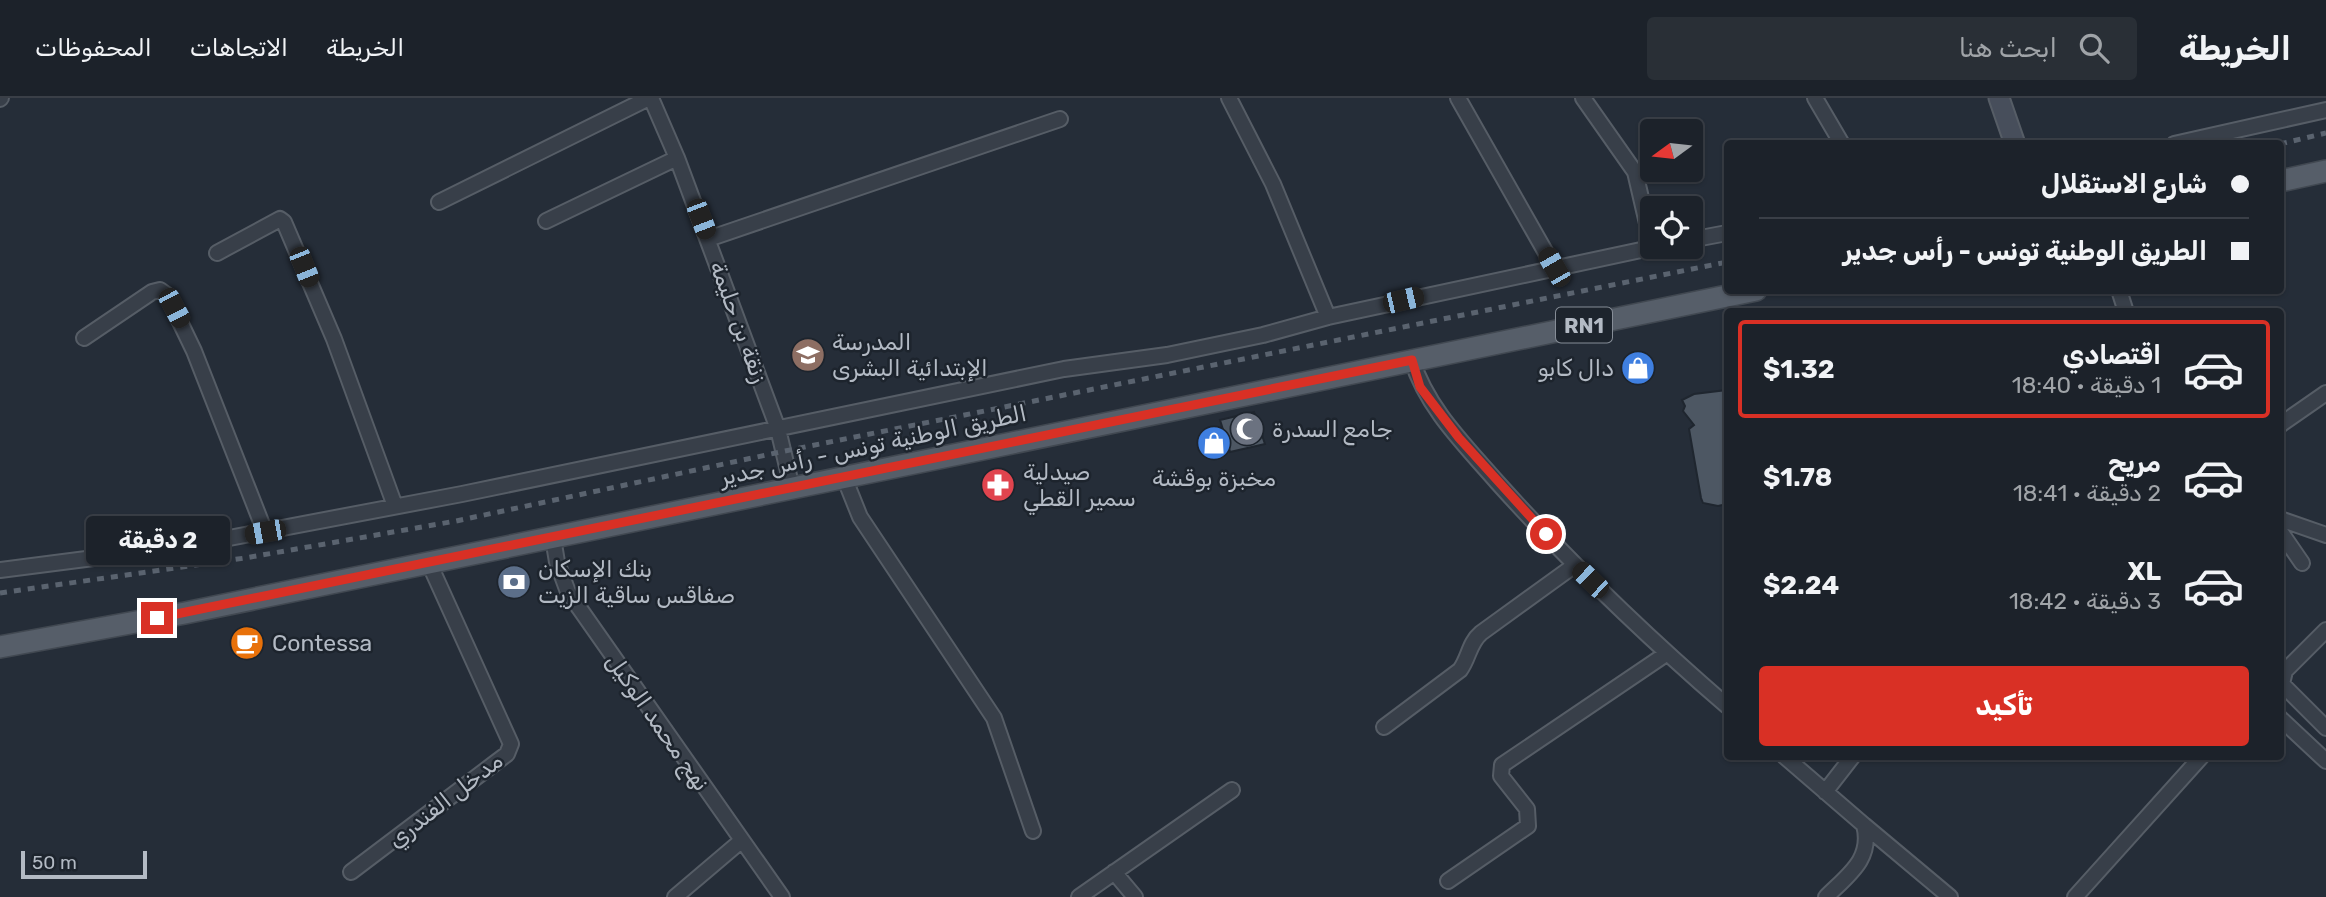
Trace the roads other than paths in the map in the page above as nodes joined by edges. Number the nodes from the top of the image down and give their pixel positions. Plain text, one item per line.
1 (650, 98) edge
2 (1229, 98) edge
3 (1458, 98) edge
4 (1583, 98) edge
5 (1815, 98) edge
6 (1999, 98) edge
7 (2326, 110) edge
8 (1060, 119) dead end
9 (1840, 140) edge
10 (2014, 140) edge
11 (2192, 140) edge
12 (677, 158) junction
13 (2326, 171) edge
14 (2284, 180) edge
15 (1641, 196) edge
16 (439, 202) dead end
17 (546, 221) dead end
18 (1724, 234) edge
19 (1703, 238) edge
20 (708, 239) junction
21 (1640, 249) edge
22 (217, 253) dead end
23 (1554, 267) junction
24 (1736, 294) edge
25 (1328, 317) junction
26 (83, 338) dead end
27 (1412, 360) junction
28 (2326, 393) edge
29 (2284, 422) edge
30 (778, 429) junction
31 (844, 477) junction
32 (792, 488) junction
33 (395, 506) junction
34 (2284, 520) edge
35 (265, 532) junction
36 (2326, 535) edge
37 (2284, 537) edge
38 (553, 538) junction
39 (429, 563) junction
40 (2302, 563) dead end
41 (1575, 565) junction
42 (0, 570) edge
43 (2326, 631) edge
44 (0, 646) edge
45 (1666, 654) junction
46 (2284, 675) edge
47 (2284, 686) edge
48 (1724, 703) edge
49 (2284, 722) edge
50 (1384, 727) dead end
51 (2326, 728) edge
52 (1789, 760) edge
53 (1850, 760) edge
54 (2198, 760) edge
55 (2326, 761) edge
56 (1232, 790) dead end
57 (1825, 792) junction
58 (1864, 825) junction
59 (1033, 831) dead end
60 (741, 841) junction
61 (351, 872) dead end
62 (1114, 872) junction
63 (1448, 881) dead end
64 (675, 897) edge
65 (782, 897) edge
66 (1079, 897) edge
67 (1135, 897) edge
68 (1826, 897) edge
69 (1950, 897) edge
70 (2075, 897) edge

1 - 12 street, زنقة بن حليمة
1 - 16 street
2 - 25 street
3 - 23 street
4 - 15 street
5 - 9 street
6 - 10 street
7 - 11 street
8 - 20 street
12 - 17 street
12 - 20 street, زنقة بن حليمة
13 - 14 main road
18 - 19 street
20 - 30 street, زنقة بن حليمة
21 - 23 street
22 - 33 street
23 - 25 street
24 - 27 main road, الطريق الوطنية تونس - رأس جدير / RN1
25 - 30 street
26 - 35 street
27 - 31 main road, الطريق الوطنية تونس - رأس جدير / RN1
27 - 41 street
28 - 29 street
30 - 32 street, زنقة بن حليمة
30 - 33 street
31 - 32 main road, الطريق الوطنية تونس - رأس جدير / RN1
31 - 59 street
32 - 38 main road, الطريق الوطنية تونس - رأس جدير / RN1
33 - 35 street
34 - 36 street
35 - 42 street
37 - 40 street
38 - 39 main road, الطريق الوطنية تونس - رأس جدير / RN1
38 - 60 street, نهج محمد الوكيل
39 - 44 main road, الطريق الوطنية تونس - رأس جدير / RN1
39 - 61 street, مدخل الفندري
41 - 45 street
41 - 50 street
43 - 46 street
45 - 48 street
45 - 63 street
47 - 51 street
49 - 55 street
52 - 57 street
53 - 57 street
54 - 70 street
56 - 62 street
57 - 58 street
58 - 68 street
58 - 69 street
60 - 64 street
60 - 65 street, نهج محمد الوكيل
62 - 66 street
62 - 67 street

